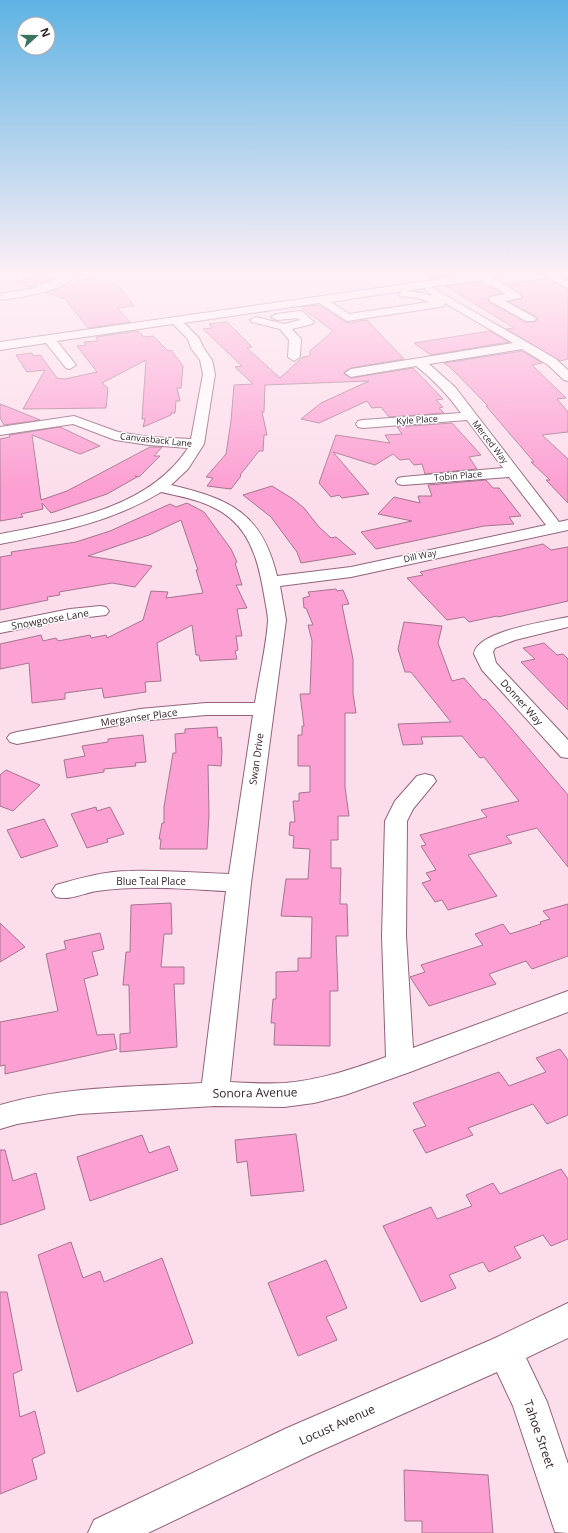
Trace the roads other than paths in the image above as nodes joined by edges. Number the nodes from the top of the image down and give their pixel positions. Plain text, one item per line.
1 (54, 346) edge
2 (191, 346) edge
3 (295, 346) edge
4 (521, 346) edge
5 (525, 346) edge
6 (197, 348) joint
7 (294, 357) dead end
8 (420, 363) junction
9 (70, 365) dead end
10 (351, 373) dead end
11 (568, 377) edge
12 (470, 416) junction
13 (363, 424) dead end
14 (0, 431) edge
15 (196, 444) junction
16 (513, 472) junction
17 (403, 481) dead end
18 (160, 487) junction
19 (561, 526) edge
20 (0, 538) edge
21 (271, 582) junction
22 (100, 610) dead end
23 (568, 622) edge
24 (0, 628) edge
25 (263, 709) junction
26 (17, 738) dead end
27 (568, 752) edge
28 (425, 781) dead end
29 (238, 883) junction
30 (64, 891) dead end
31 (568, 1001) edge
32 (400, 1064) junction
33 (215, 1094) junction
34 (0, 1117) edge
35 (568, 1320) edge
36 (505, 1351) junction
37 (568, 1519) edge
38 (115, 1531) edge

1 - 9 street
2 - 6 street
3 - 7 street
4 - 8 street
5 - 11 street
6 - 15 street
8 - 10 street
8 - 12 street, Merced Way
12 - 13 street, Kyle Place
12 - 16 street, Merced Way
14 - 15 street, Canvasback Lane
15 - 18 street
16 - 17 street, Tobin Place
16 - 19 street, Merced Way
18 - 20 street
18 - 21 street, Swan Drive
19 - 21 street, Dill Way
21 - 25 street, Swan Drive
22 - 24 street, Snowgoose Lane
23 - 27 street, Donner Way
25 - 26 street, Merganser Place
25 - 29 street, Swan Drive
28 - 32 street
29 - 30 street, Blue Teal Place
29 - 33 street, Swan Drive
31 - 32 street, Sonora Avenue
32 - 33 street, Sonora Avenue
33 - 34 street, Sonora Avenue
35 - 36 street, Locust Avenue
36 - 37 street, Tahoe Street
36 - 38 street, Locust Avenue

